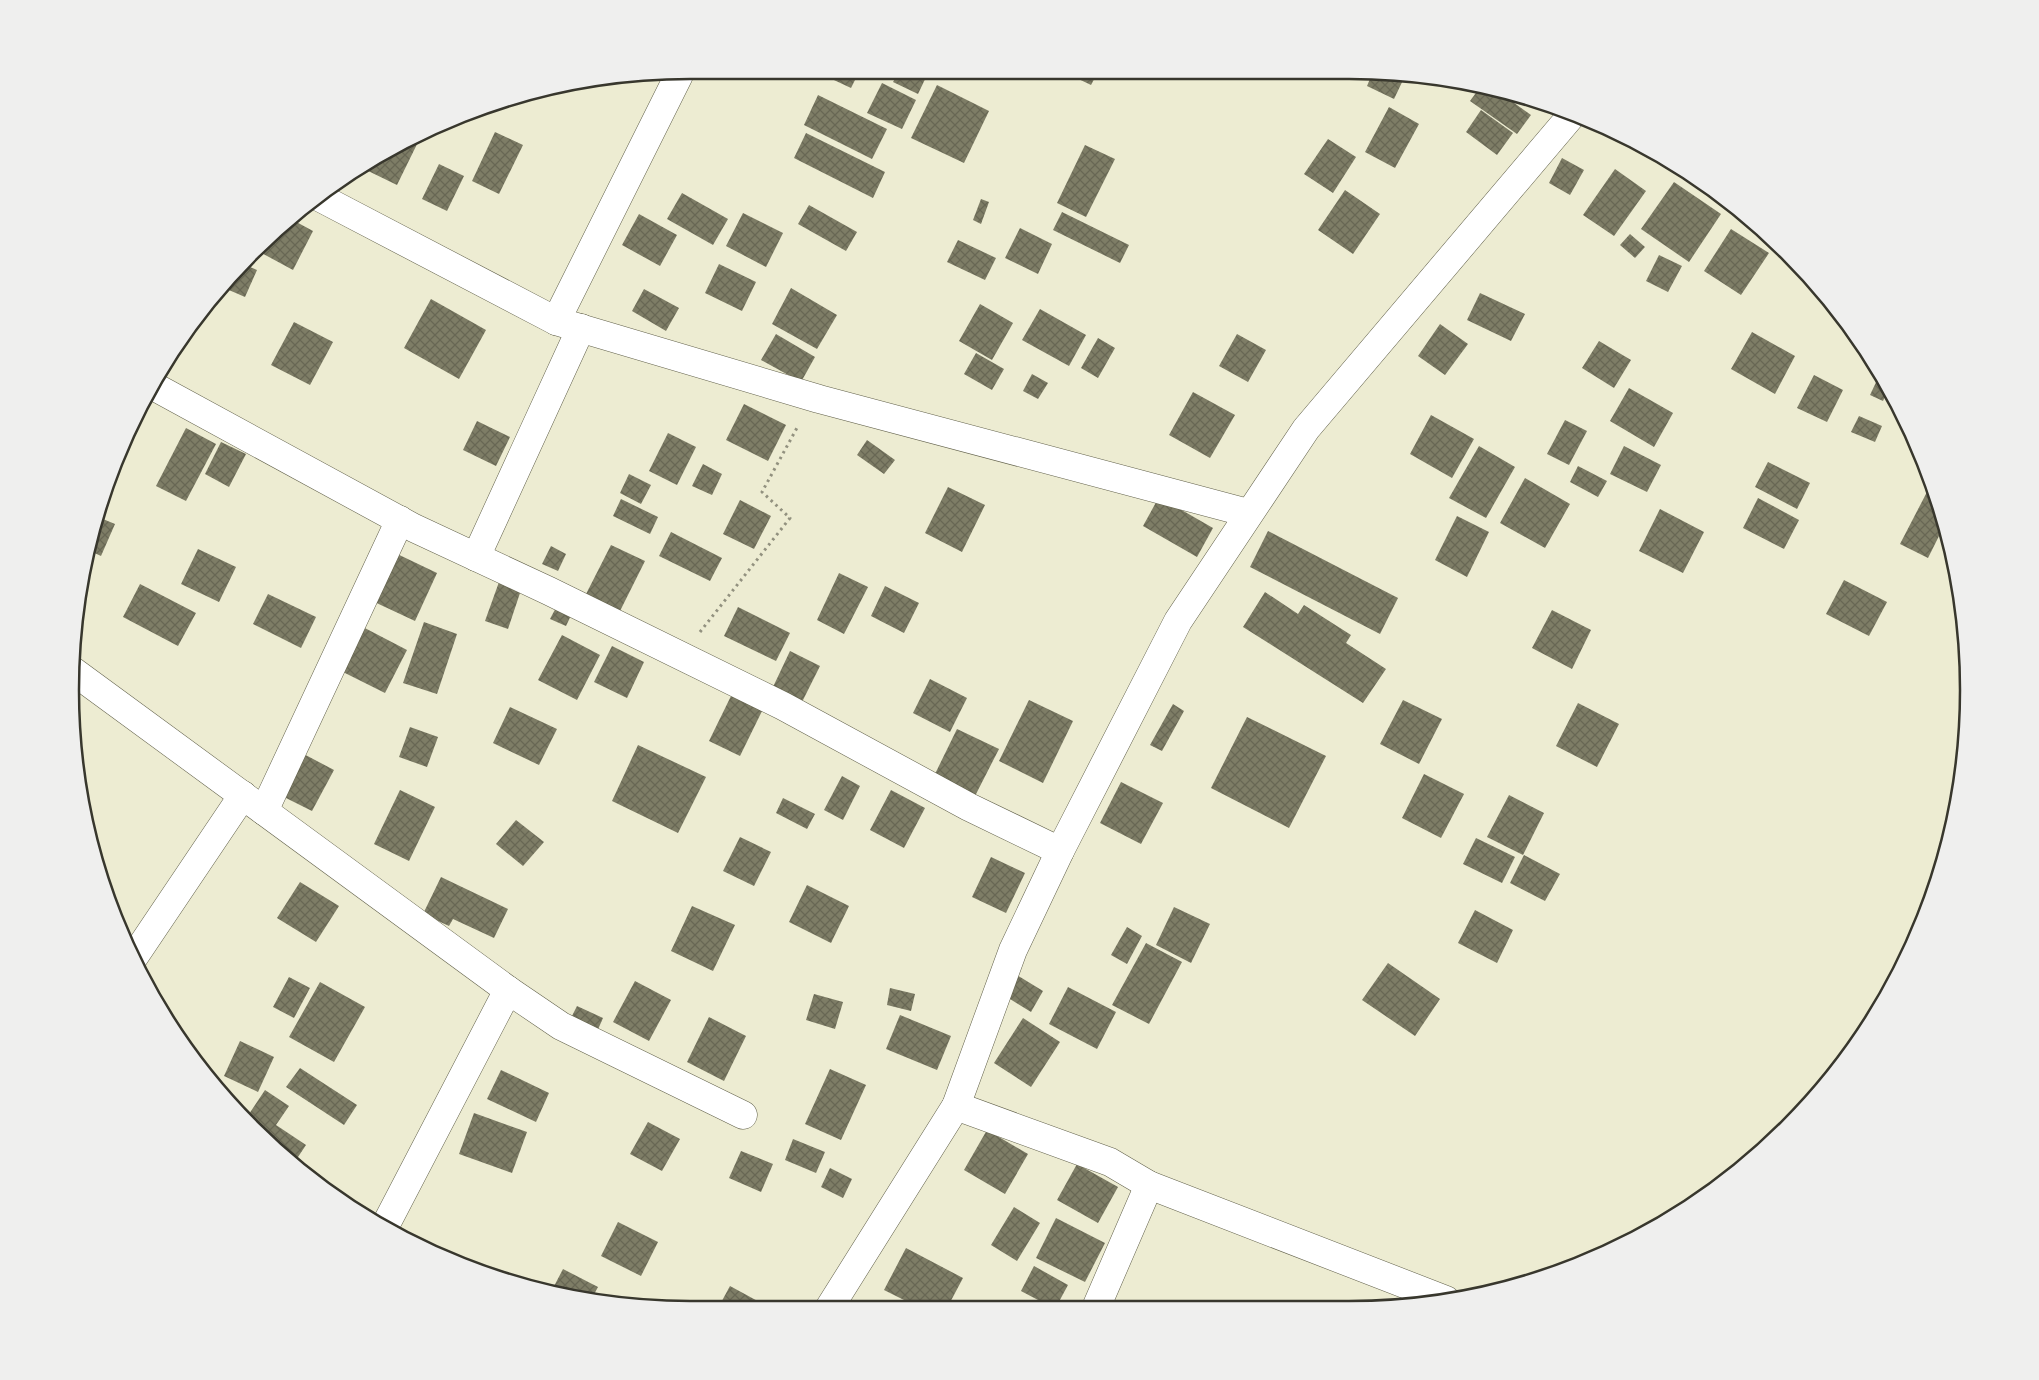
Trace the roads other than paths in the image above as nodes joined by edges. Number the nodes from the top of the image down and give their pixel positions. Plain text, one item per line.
1 (677, 79) edge
2 (1568, 119) edge
3 (325, 200) edge
4 (568, 324) junction
5 (158, 389) edge
6 (1285, 459) junction
7 (1248, 512) junction
8 (400, 520) junction
9 (1226, 549) junction
10 (476, 557) junction
11 (79, 676) edge
12 (254, 803) junction
13 (1060, 851) junction
14 (138, 952) edge
15 (508, 990) junction
16 (956, 1106) junction
17 (743, 1115) dead end
18 (1149, 1185) junction
19 (388, 1221) edge
20 (1434, 1295) edge
21 (834, 1301) edge
22 (1099, 1301) edge

1 - 4 street
2 - 6 street
3 - 4 street
4 - 7 street
4 - 10 street
5 - 8 street
6 - 7 street
6 - 9 street
7 - 9 street
8 - 10 street
8 - 12 street
9 - 13 street
10 - 13 street
11 - 12 street
12 - 14 street
12 - 15 street
13 - 16 street
15 - 17 street
15 - 19 street
16 - 18 street
16 - 21 street
18 - 20 street
18 - 22 street

